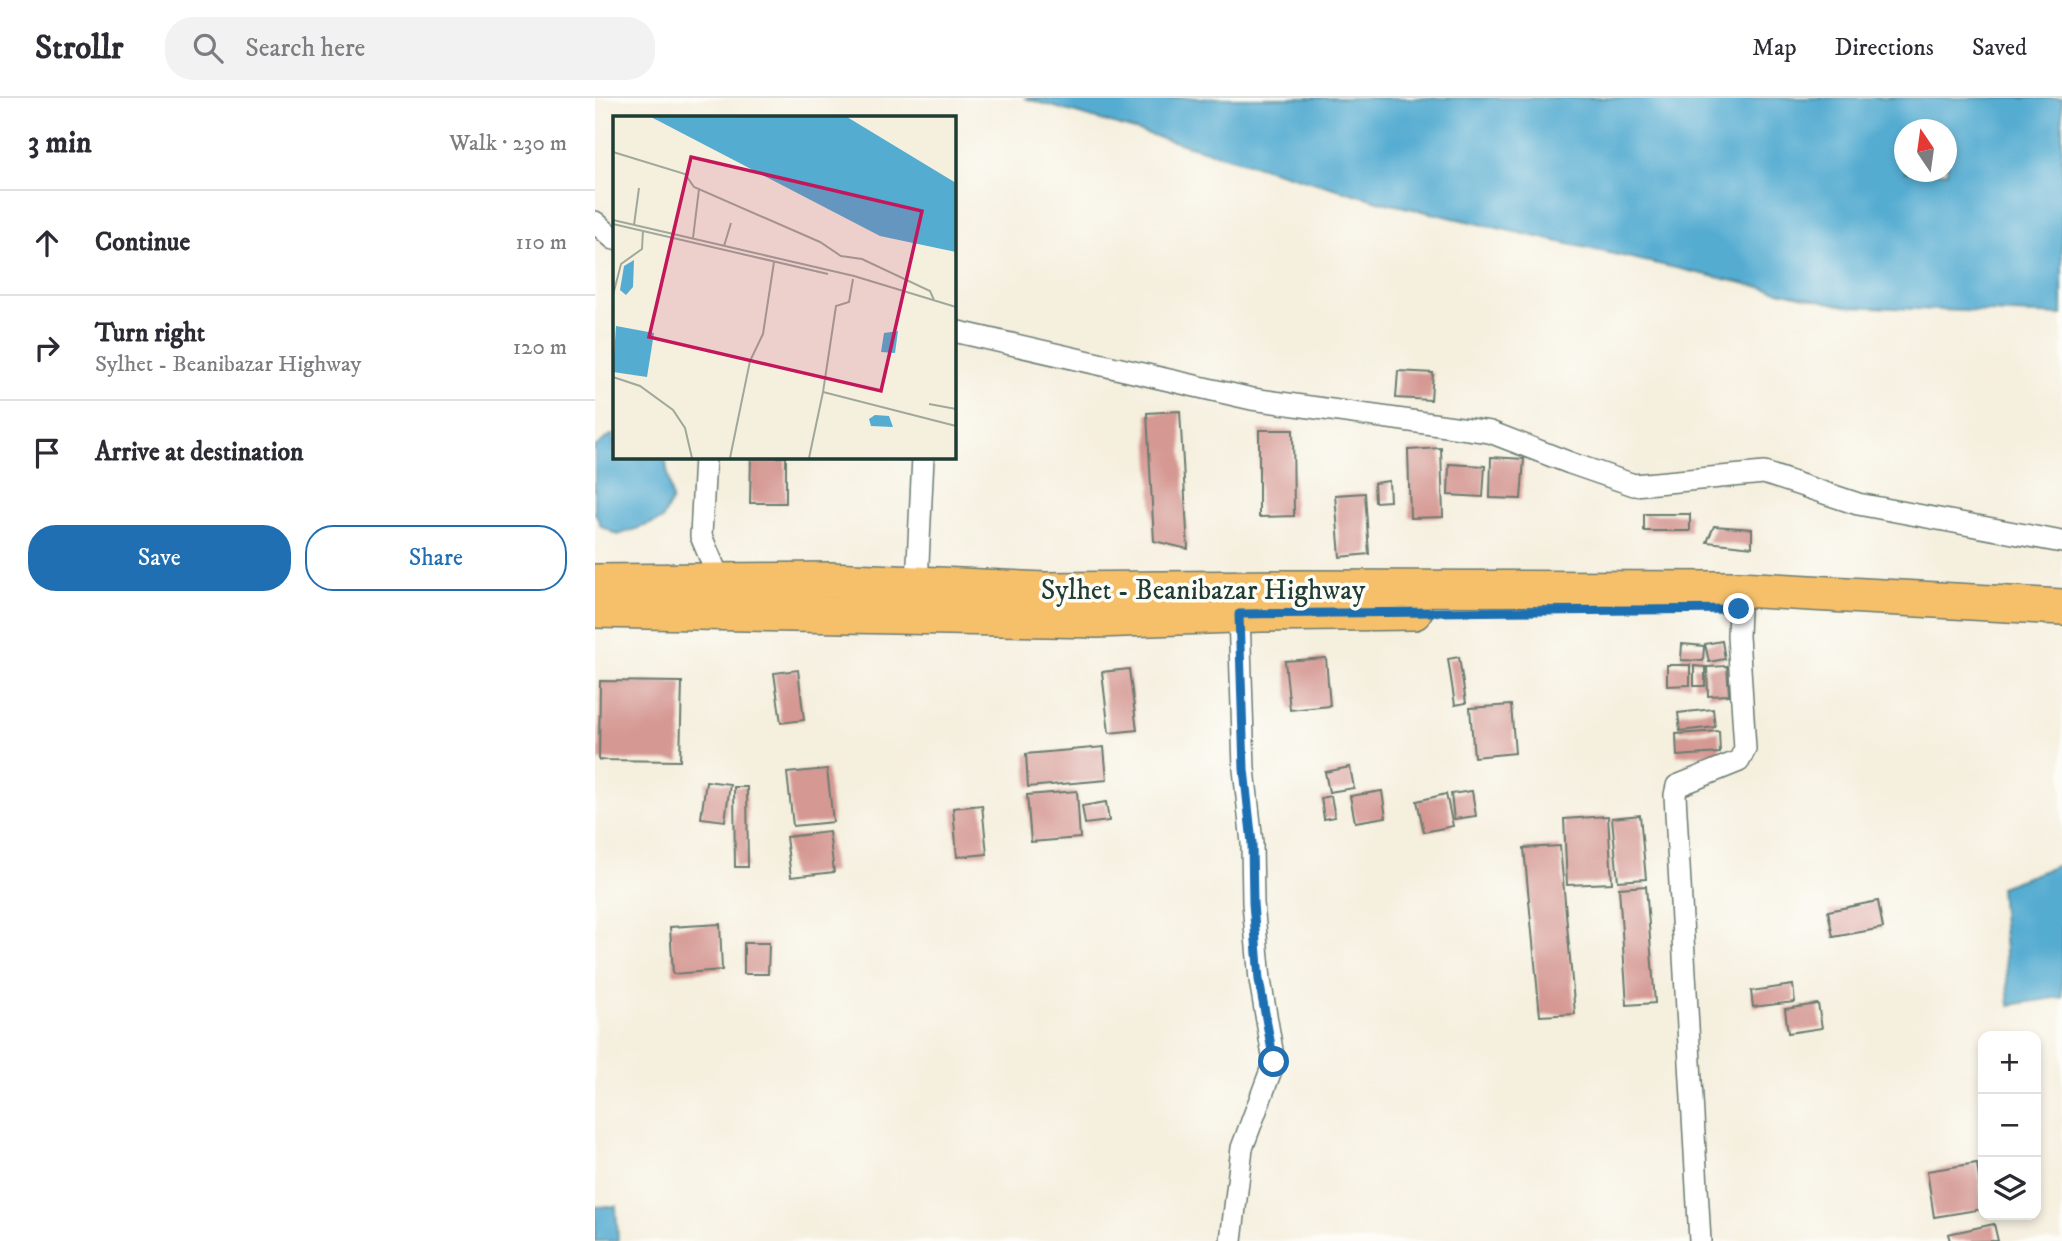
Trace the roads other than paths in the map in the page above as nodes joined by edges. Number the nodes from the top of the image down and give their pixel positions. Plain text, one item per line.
1 (595, 222) edge
2 (613, 238) edge
3 (955, 331) edge
4 (705, 458) edge
5 (923, 458) edge
6 (2062, 542) edge
7 (720, 581) junction
8 (595, 582) edge
9 (917, 584) junction
10 (2062, 607) edge
11 (1739, 609) junction
12 (595, 610) edge
13 (1239, 614) junction
14 (2062, 628) edge
15 (1231, 1241) edge
16 (1700, 1241) edge

1 - 2 street
3 - 6 street
4 - 7 street
5 - 9 street
7 - 8 main road, Sylhet - Beanibazar Highway
7 - 9 main road, Sylhet - Beanibazar Highway
9 - 10 main road, Sylhet - Beanibazar Highway
11 - 13 main road, Sylhet - Beanibazar Highway
11 - 14 main road, Sylhet - Beanibazar Highway
11 - 16 street
12 - 13 main road, Sylhet - Beanibazar Highway
13 - 15 street

